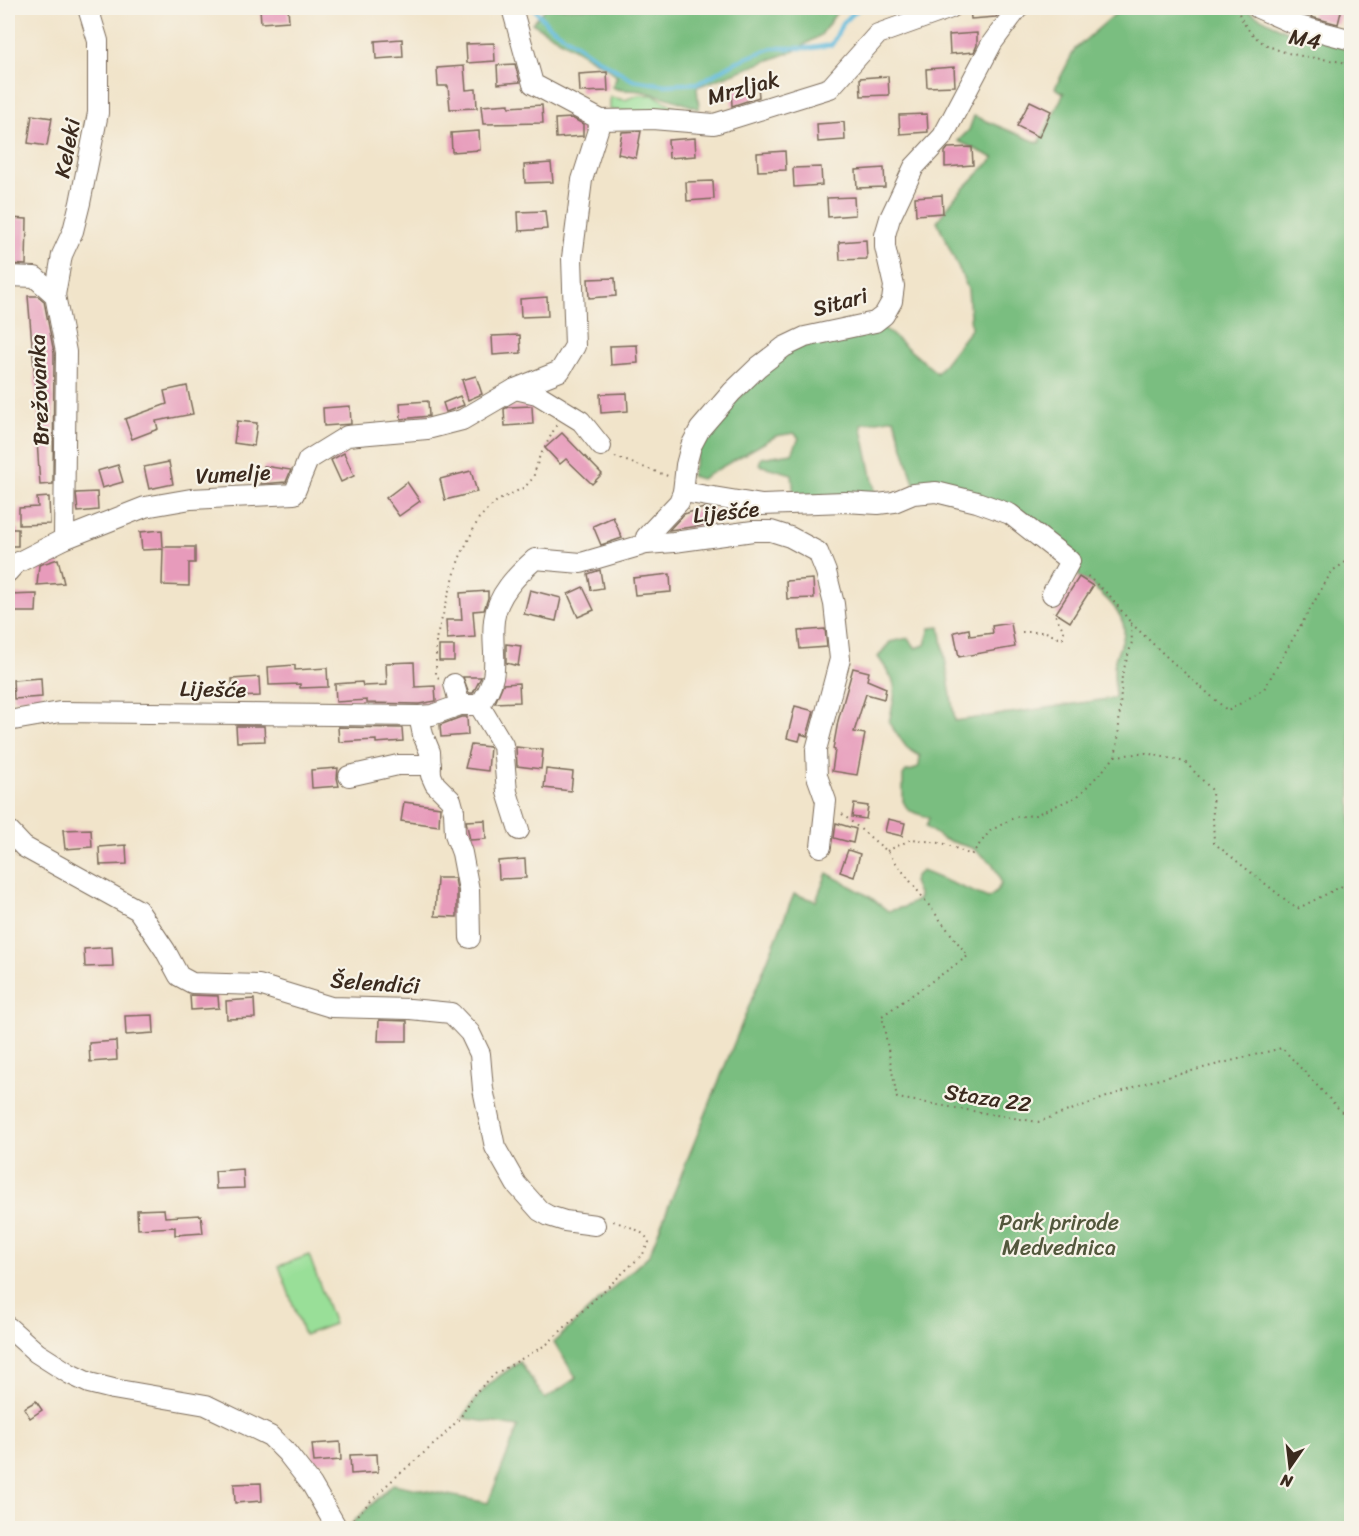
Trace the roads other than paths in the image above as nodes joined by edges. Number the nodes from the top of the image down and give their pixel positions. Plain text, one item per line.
1 (88, 8) edge
2 (512, 8) edge
3 (951, 8) edge
4 (1018, 8) edge
5 (1258, 8) edge
6 (1352, 40) edge
7 (601, 120) junction
8 (8, 276) edge
9 (55, 295) junction
10 (515, 389) junction
11 (601, 446) road end
12 (684, 488) junction
13 (64, 539) junction
14 (646, 544) junction
15 (8, 572) edge
16 (1052, 594) road end
17 (454, 684) road end
18 (470, 705) junction
19 (419, 716) junction
20 (8, 721) edge
21 (431, 765) junction
22 (349, 776) dead end
23 (8, 830) edge
24 (519, 830) dead end
25 (821, 847) dead end
26 (470, 938) dead end
27 (595, 1225) road end
28 (8, 1326) edge
29 (344, 1525) edge

1 - 9 street, Keleki
2 - 7 street, Mrzljak
3 - 7 street, Mrzljak
4 - 12 street, Sitari
5 - 6 street
7 - 10 street, Vumelje
8 - 9 street
9 - 13 street, Brežovanka
10 - 11 street
10 - 13 street, Vumelje
12 - 14 street, Sitari
12 - 16 street
13 - 15 street
14 - 18 street, Liješće
14 - 25 street, Liješće
17 - 18 street
18 - 19 street, Liješće
18 - 24 street
19 - 20 street, Liješće
19 - 21 street
21 - 22 street
21 - 26 street
23 - 27 street, Šelendići
28 - 29 street

